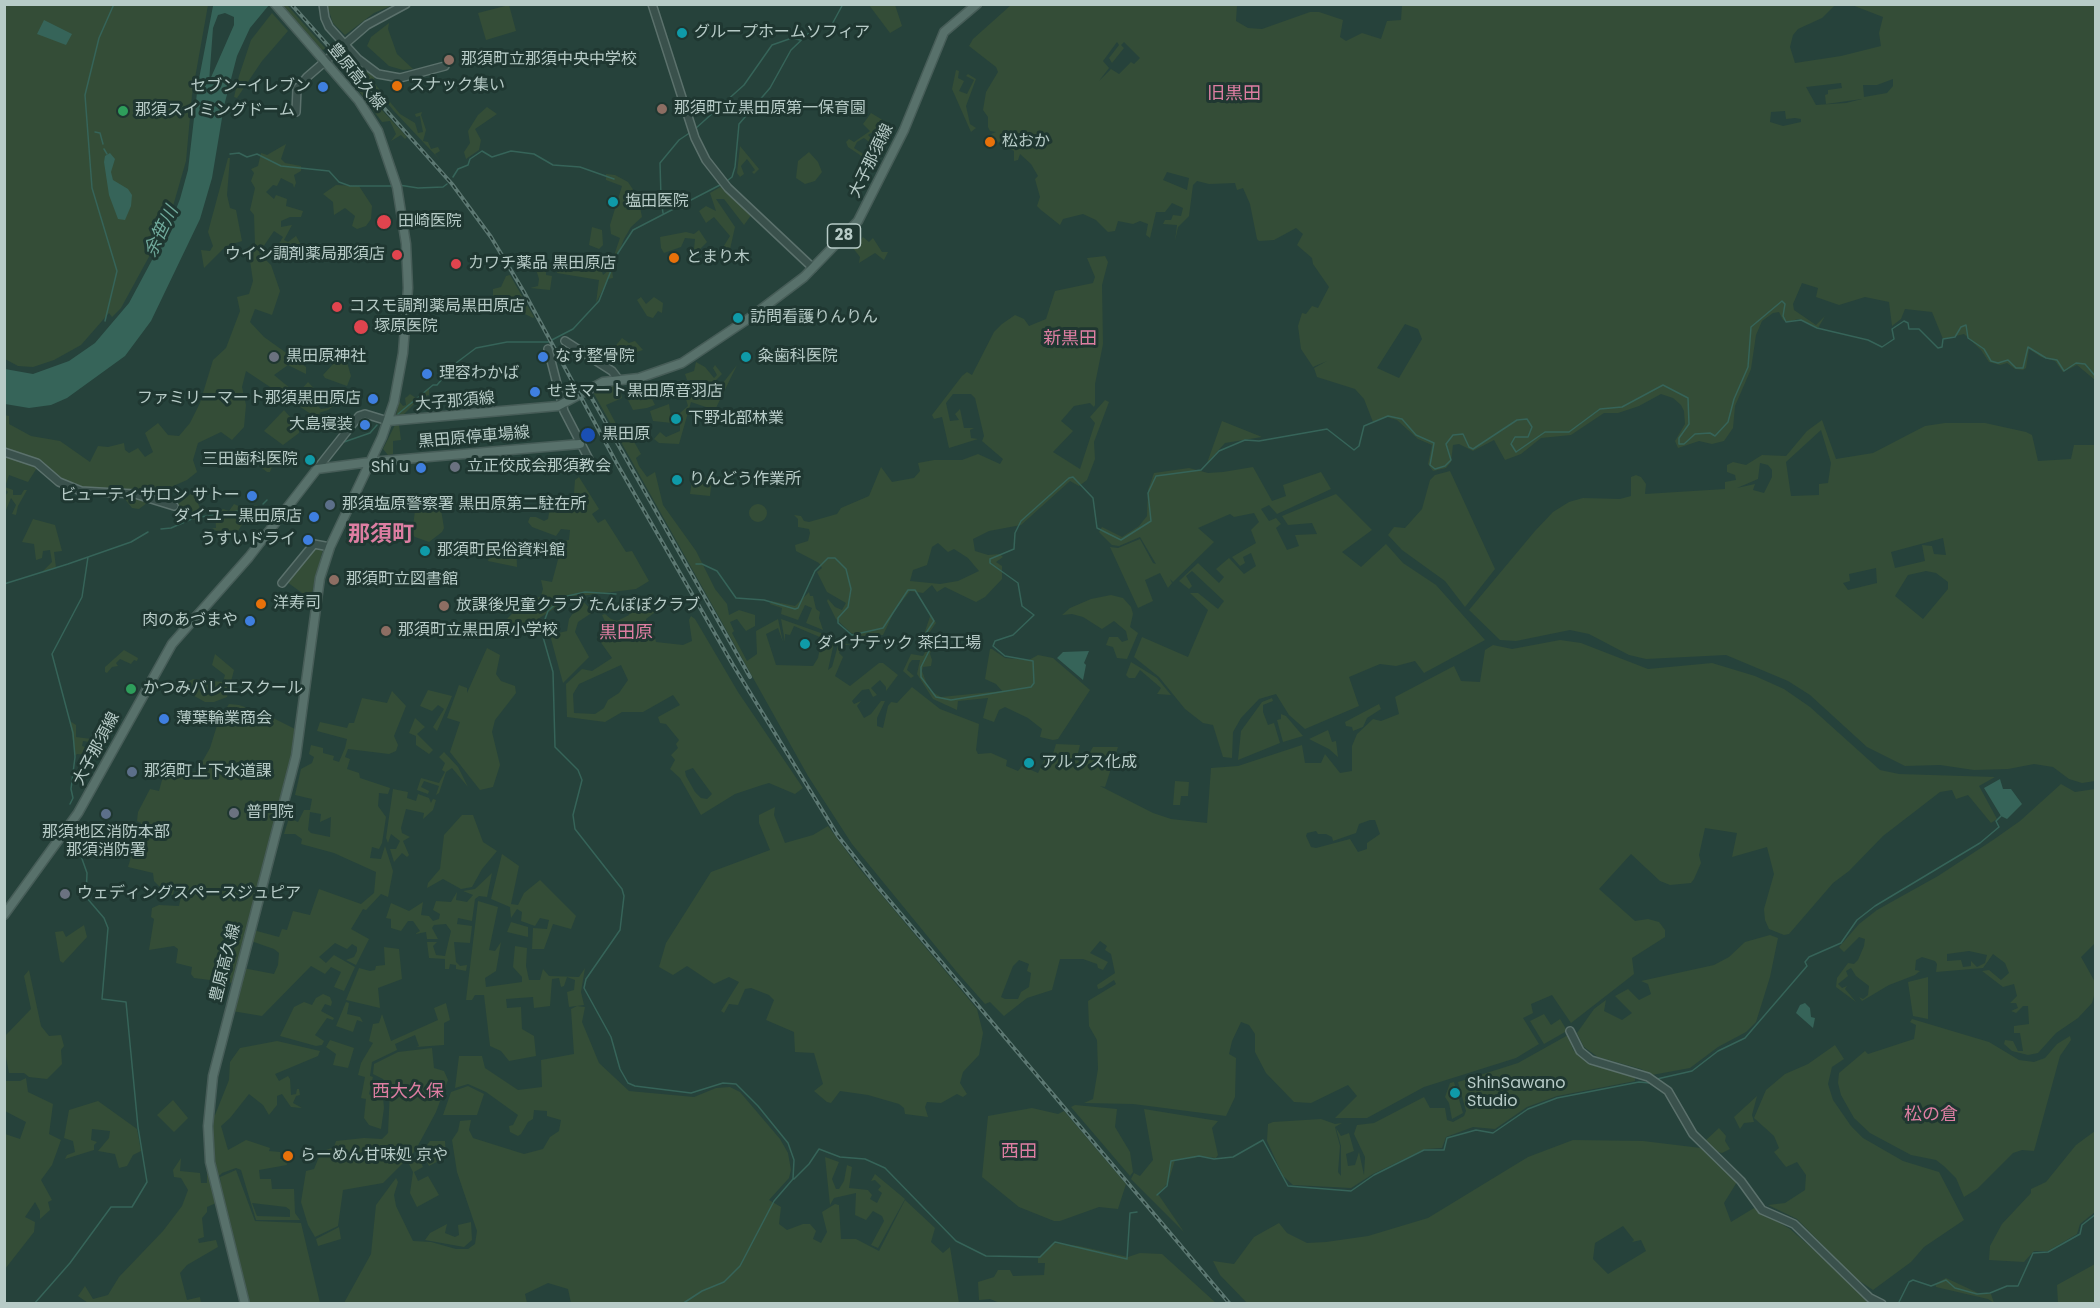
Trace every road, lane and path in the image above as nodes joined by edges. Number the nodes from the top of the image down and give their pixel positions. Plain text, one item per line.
1 (323, 4) edge
2 (406, 4) edge
3 (652, 4) edge
4 (977, 4) edge
5 (277, 7) edge
6 (344, 44) junction
7 (325, 61) junction
8 (445, 66) dead end
9 (296, 112) dead end
10 (813, 268) junction
11 (565, 341) dead end
12 (548, 349) dead end
13 (619, 380) junction
14 (562, 404) junction
15 (388, 422) junction
16 (580, 444) junction
17 (4, 452) edge
18 (370, 462) junction
19 (593, 467) dead end
20 (317, 469) junction
21 (174, 506) dead end
22 (330, 547) junction
23 (282, 583) dead end
24 (4, 915) edge
25 (1570, 1031) dead end
26 (245, 1304) edge
27 (1882, 1304) edge

1 - 6 street
2 - 6 street
3 - 10 street
4 - 10 main road, 大子那須線 / 28
5 - 7 main road, 豊原高久線
6 - 7 street
6 - 8 street
7 - 9 street
7 - 15 main road, 豊原高久線
10 - 13 main road, 大子那須線 / 28
11 - 13 street
12 - 14 street
13 - 14 main road, 大子那須線 / 28
14 - 15 main road, 大子那須線 / 28
14 - 16 street
15 - 18 main road
15 - 20 street
16 - 18 main road, 黒田原停車場線
16 - 19 street
17 - 21 street
18 - 20 main road
18 - 22 main road, 豊原高久線
20 - 24 main road, 大子那須線
22 - 23 street
22 - 26 main road, 豊原高久線
25 - 27 street

